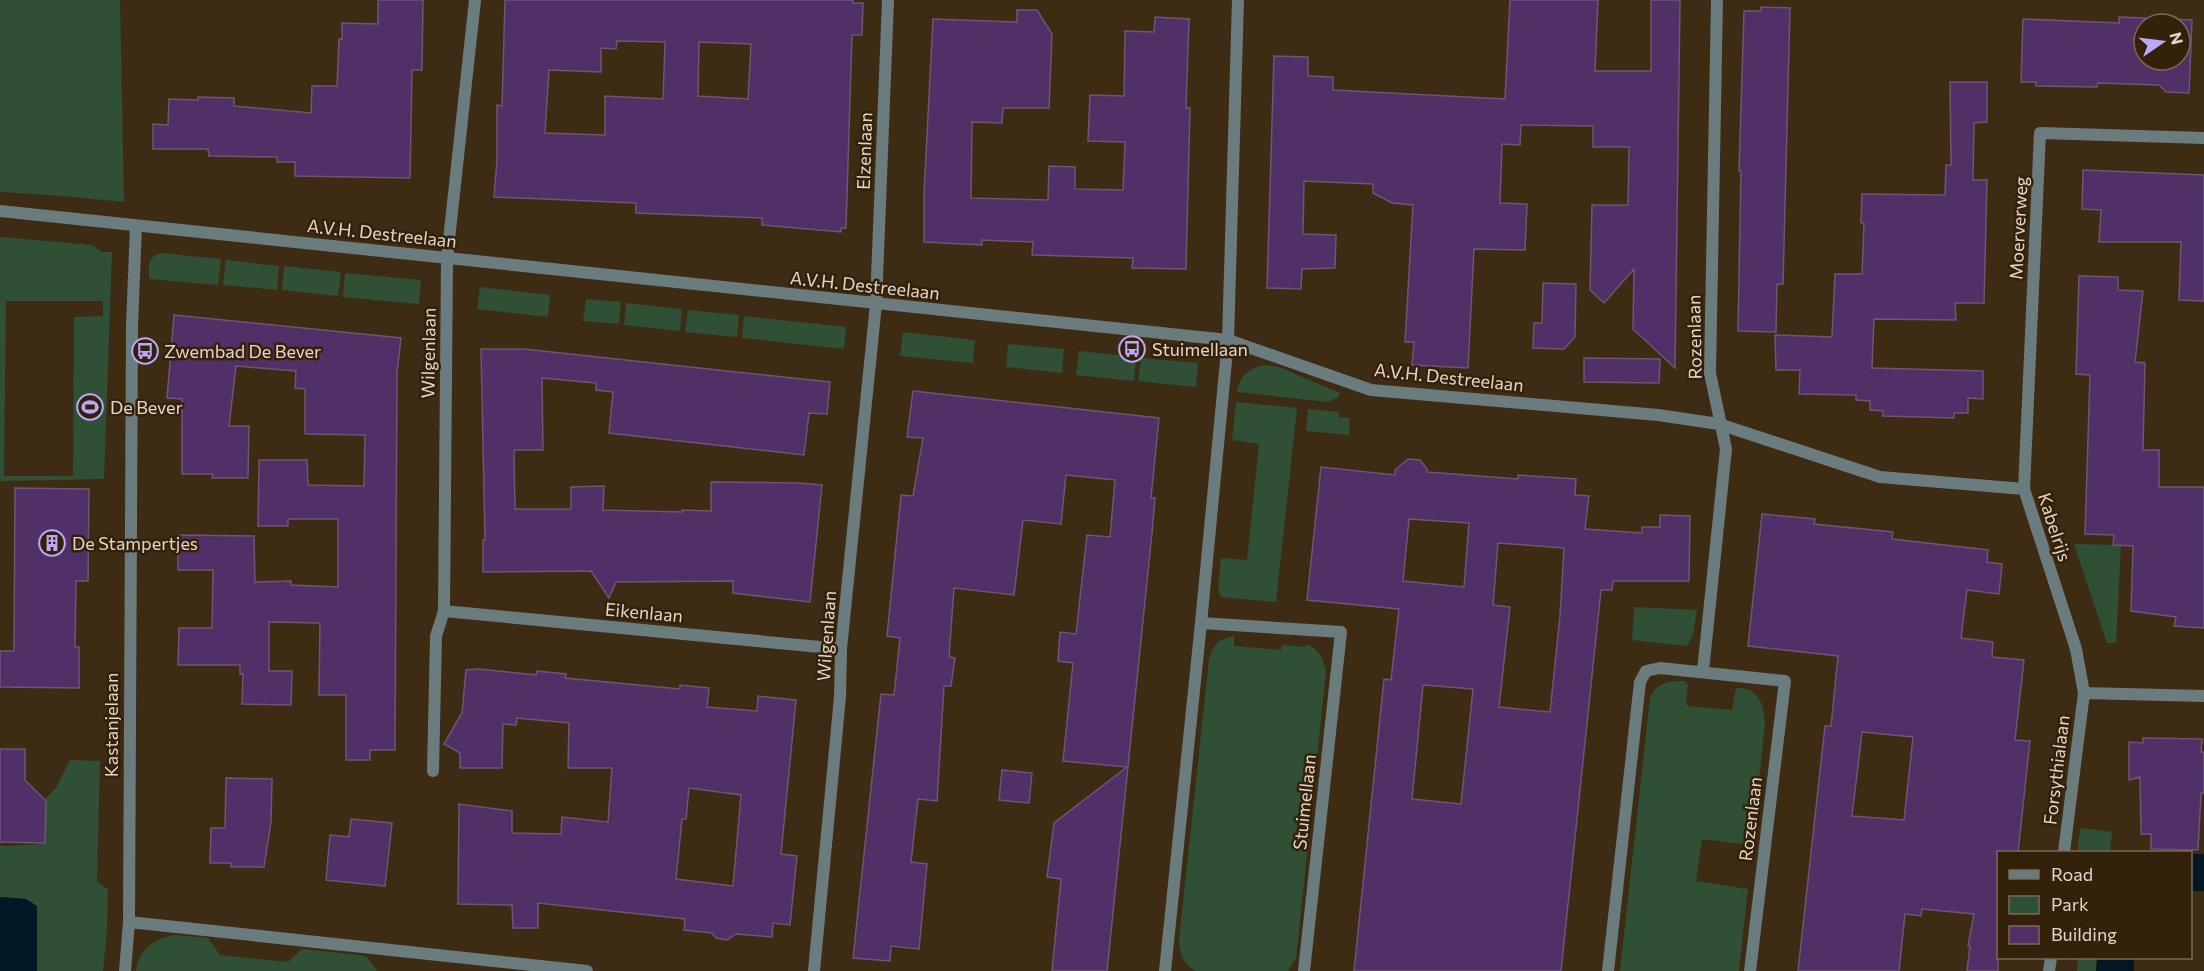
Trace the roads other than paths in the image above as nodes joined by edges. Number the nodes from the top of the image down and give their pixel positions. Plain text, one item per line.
1 (475, 0) edge
2 (888, 0) edge
3 (1238, 0) edge
4 (1718, 0) edge
5 (2204, 138) edge
6 (0, 211) edge
7 (136, 226) junction
8 (447, 258) junction
9 (876, 304) junction
10 (1228, 340) junction
11 (1719, 424) junction
12 (2024, 489) junction
13 (444, 611) junction
14 (1201, 622) junction
15 (841, 649) junction
16 (1703, 671) junction
17 (2084, 693) junction
18 (2204, 696) edge
19 (433, 771) dead end
20 (2064, 851) edge
21 (129, 922) junction
22 (125, 971) edge
23 (587, 971) edge
24 (814, 971) edge
25 (1165, 971) edge
26 (1304, 971) edge
27 (1608, 971) edge
28 (1750, 971) edge

1 - 8 street
2 - 9 street, Elzenlaan
3 - 10 street
4 - 11 street, Rozenlaan
5 - 12 street, Moerverweg
6 - 7 street, A.V.H. Destreelaan
7 - 8 street, A.V.H. Destreelaan
7 - 21 street, Kastanjelaan
8 - 9 street, A.V.H. Destreelaan
8 - 13 street, Wilgenlaan
9 - 10 street, A.V.H. Destreelaan
9 - 15 street, Wilgenlaan
10 - 11 street, A.V.H. Destreelaan
10 - 14 street
11 - 12 street, Kabelrijs
11 - 16 street, Rozenlaan
12 - 17 street, Kabelrijs
13 - 15 street, Eikenlaan
13 - 19 street, Wilgenlaan
14 - 25 street
14 - 26 street, Stuimellaan
15 - 24 street, Wilgenlaan
16 - 27 street, Rozenlaan
16 - 28 street, Rozenlaan
17 - 18 street
17 - 20 street, Forsythialaan
21 - 22 street, Kastanjelaan
21 - 23 street

